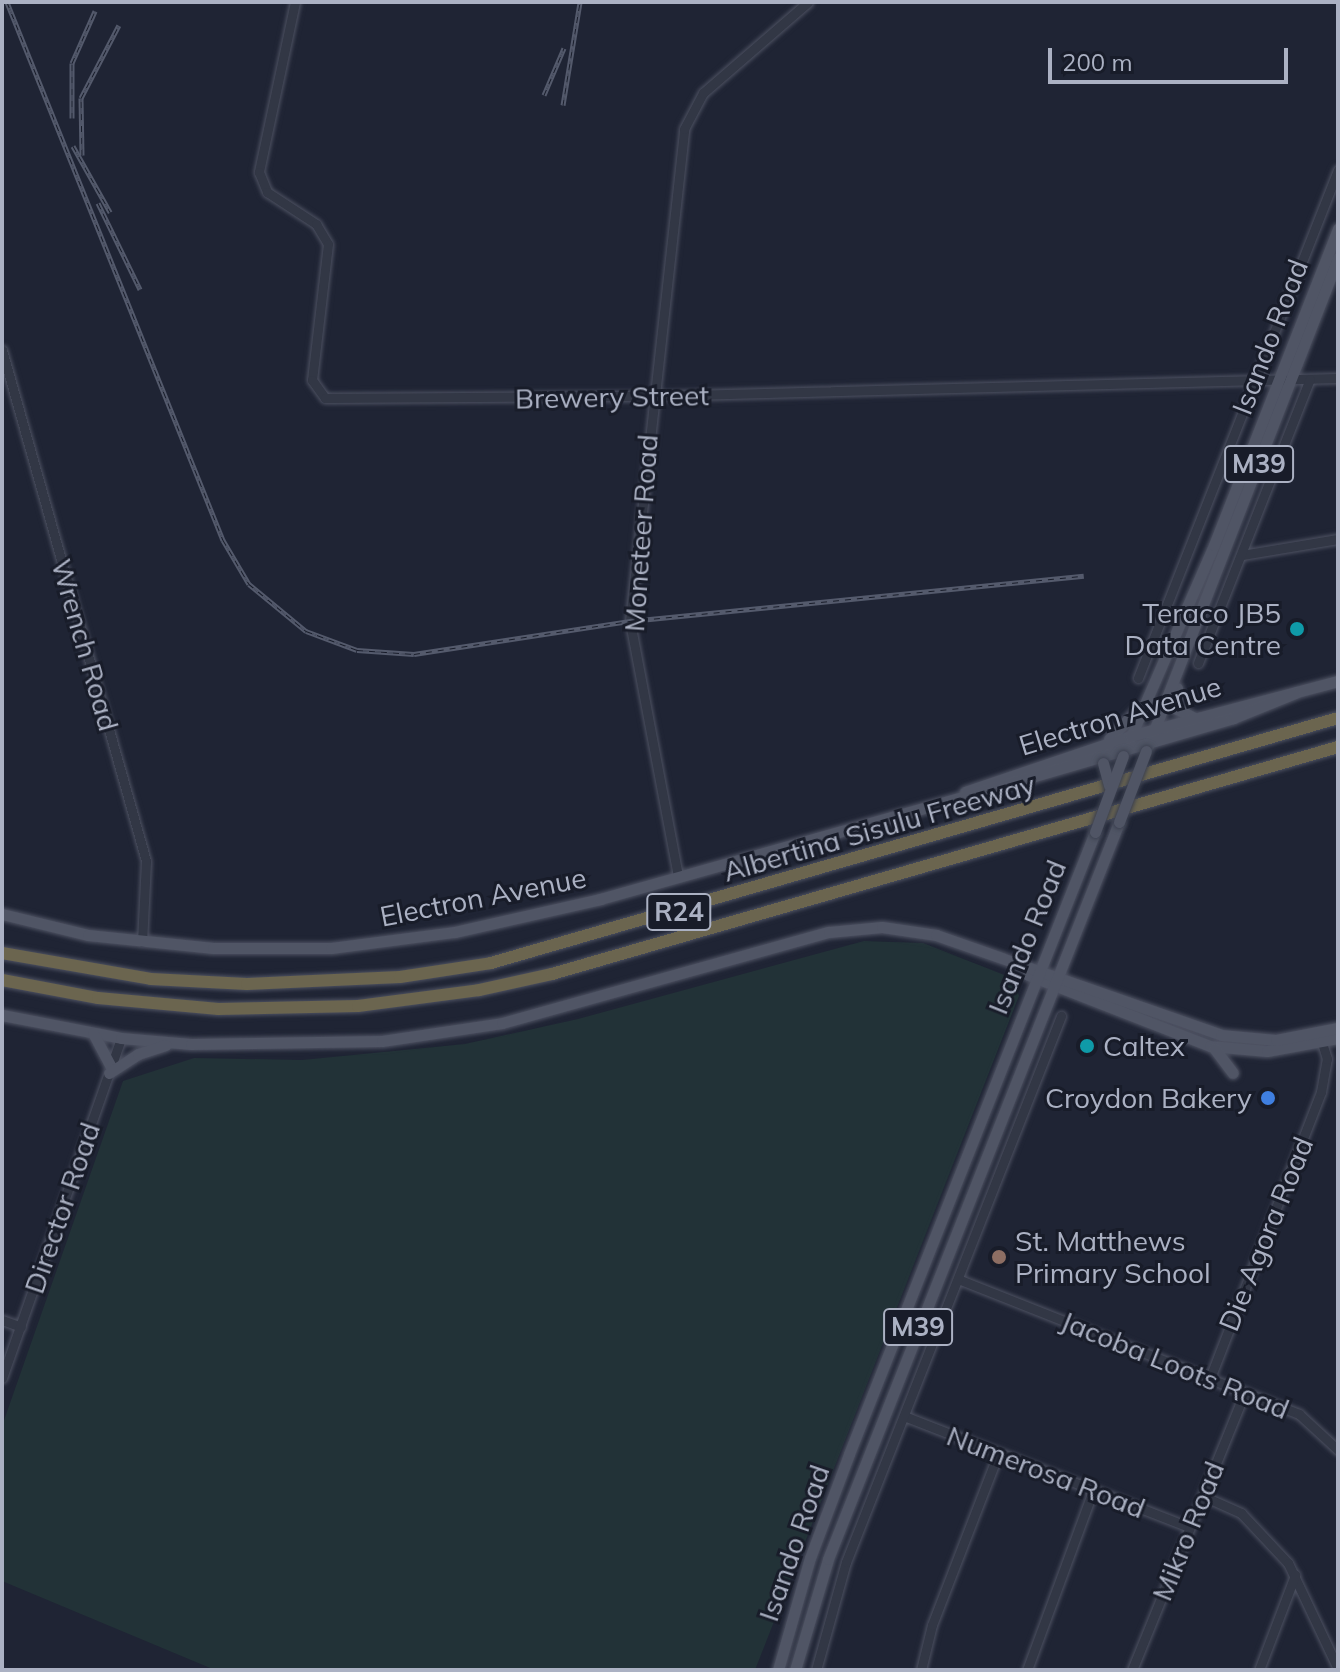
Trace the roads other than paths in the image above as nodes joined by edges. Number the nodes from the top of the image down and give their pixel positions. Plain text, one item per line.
1 (295, 2) edge
2 (808, 2) edge
3 (1338, 170) edge
4 (1338, 228) edge
5 (1338, 258) edge
6 (2, 350) edge
7 (1338, 378) edge
8 (1293, 379) junction
9 (1310, 379) junction
10 (1278, 380) junction
11 (1255, 381) junction
12 (652, 396) junction
13 (1338, 539) edge
14 (1242, 555) junction
15 (1198, 663) dead end
16 (1181, 664) junction
17 (1138, 678) dead end
18 (1338, 681) edge
19 (1295, 693) junction
20 (1148, 695) junction
21 (1195, 717) junction
22 (1338, 718) edge
23 (1154, 730) junction
24 (1130, 736) junction
25 (1147, 747) junction
26 (1338, 747) edge
27 (1124, 753) junction
28 (1100, 755) junction
29 (1109, 794) junction
30 (678, 876) junction
31 (2, 914) edge
32 (142, 942) junction
33 (2, 953) edge
34 (1036, 974) junction
35 (2, 980) edge
36 (1057, 983) junction
37 (2, 1015) edge
38 (1061, 1016) dead end
39 (1338, 1028) edge
40 (93, 1033) junction
41 (1321, 1037) junction
42 (121, 1038) junction
43 (1338, 1038) edge
44 (178, 1043) junction
45 (1210, 1046) junction
46 (110, 1070) junction
47 (1233, 1073) dead end
48 (958, 1279) junction
49 (2, 1320) edge
50 (21, 1327) junction
51 (2, 1378) edge
52 (1210, 1378) junction
53 (1245, 1392) junction
54 (904, 1416) junction
55 (1338, 1450) edge
56 (998, 1454) junction
57 (1093, 1491) junction
58 (1203, 1496) junction
59 (1189, 1527) junction
60 (1295, 1575) junction
61 (1338, 1669) edge
62 (778, 1670) edge
63 (795, 1670) edge
64 (816, 1670) edge
65 (921, 1670) edge
66 (1027, 1670) edge
67 (1132, 1670) edge
68 (1259, 1670) edge

1 - 12 street, Brewery Street
2 - 12 street, Moneteer Road
3 - 11 street, Isando Road
4 - 10 main road, Isando Road / M39
5 - 8 main road, Isando Road / M39
6 - 32 street, Wrench Road
7 - 9 street, Brewery Street
8 - 9 street, Brewery Street
8 - 10 street, Brewery Street
8 - 16 main road, Isando Road / M39
9 - 14 street
10 - 11 street, Brewery Street
10 - 20 main road, Isando Road / M39
11 - 12 street, Brewery Street
11 - 17 street, Isando Road
12 - 30 street, Moneteer Road
13 - 14 street
14 - 15 street
16 - 21 main road
16 - 23 main road, Isando Road / M39
18 - 19 main road, Electron Avenue
19 - 21 main road, Electron Avenue
19 - 25 main road, Electron Avenue
20 - 24 main road, Isando Road / M39
20 - 28 main road
21 - 23 main road, Electron Avenue
22 - 33 highway, Albertina Sisulu Freeway / R24
23 - 24 main road, Electron Avenue
23 - 25 main road, Isando Road / M39
24 - 27 main road, Isando Road / M39
24 - 28 main road, Electron Avenue
25 - 27 main road, Electron Avenue
25 - 36 main road, Isando Road / M39, bridge
26 - 35 highway, Albertina Sisulu Freeway / R24
27 - 28 main road, Electron Avenue
27 - 29 main road, Isando Road / M39, bridge
28 - 29 main road, bridge
28 - 30 main road, Electron Avenue
29 - 34 main road, Isando Road / M39, bridge
30 - 32 main road, Electron Avenue
31 - 32 main road, Electron Avenue
34 - 36 main road
34 - 44 main road
34 - 62 main road, Isando Road / M39
36 - 41 main road
36 - 45 main road
36 - 63 main road, Isando Road / M39
37 - 40 main road
38 - 48 street, Isando Road
39 - 41 main road
40 - 42 main road
40 - 46 main road
41 - 43 main road
41 - 45 main road
41 - 52 street, Die Agora Road
42 - 44 main road
42 - 46 street, Director Road
44 - 46 main road
45 - 47 main road
46 - 50 street, Director Road
48 - 52 street, Jacoba Loots Road
48 - 54 street, Isando Road
49 - 50 street
50 - 51 street, Director Road
52 - 53 street, Jacoba Loots Road
53 - 55 street, Jacoba Loots Road
53 - 58 street, Mikro Road
54 - 56 street, Numerosa Road
54 - 64 street, Isando Road
56 - 57 street, Numerosa Road
56 - 65 street
57 - 59 street, Numerosa Road
57 - 66 street
58 - 59 street, Mikro Road
58 - 60 street
59 - 67 street, Mikro Road
60 - 61 street
60 - 68 street

